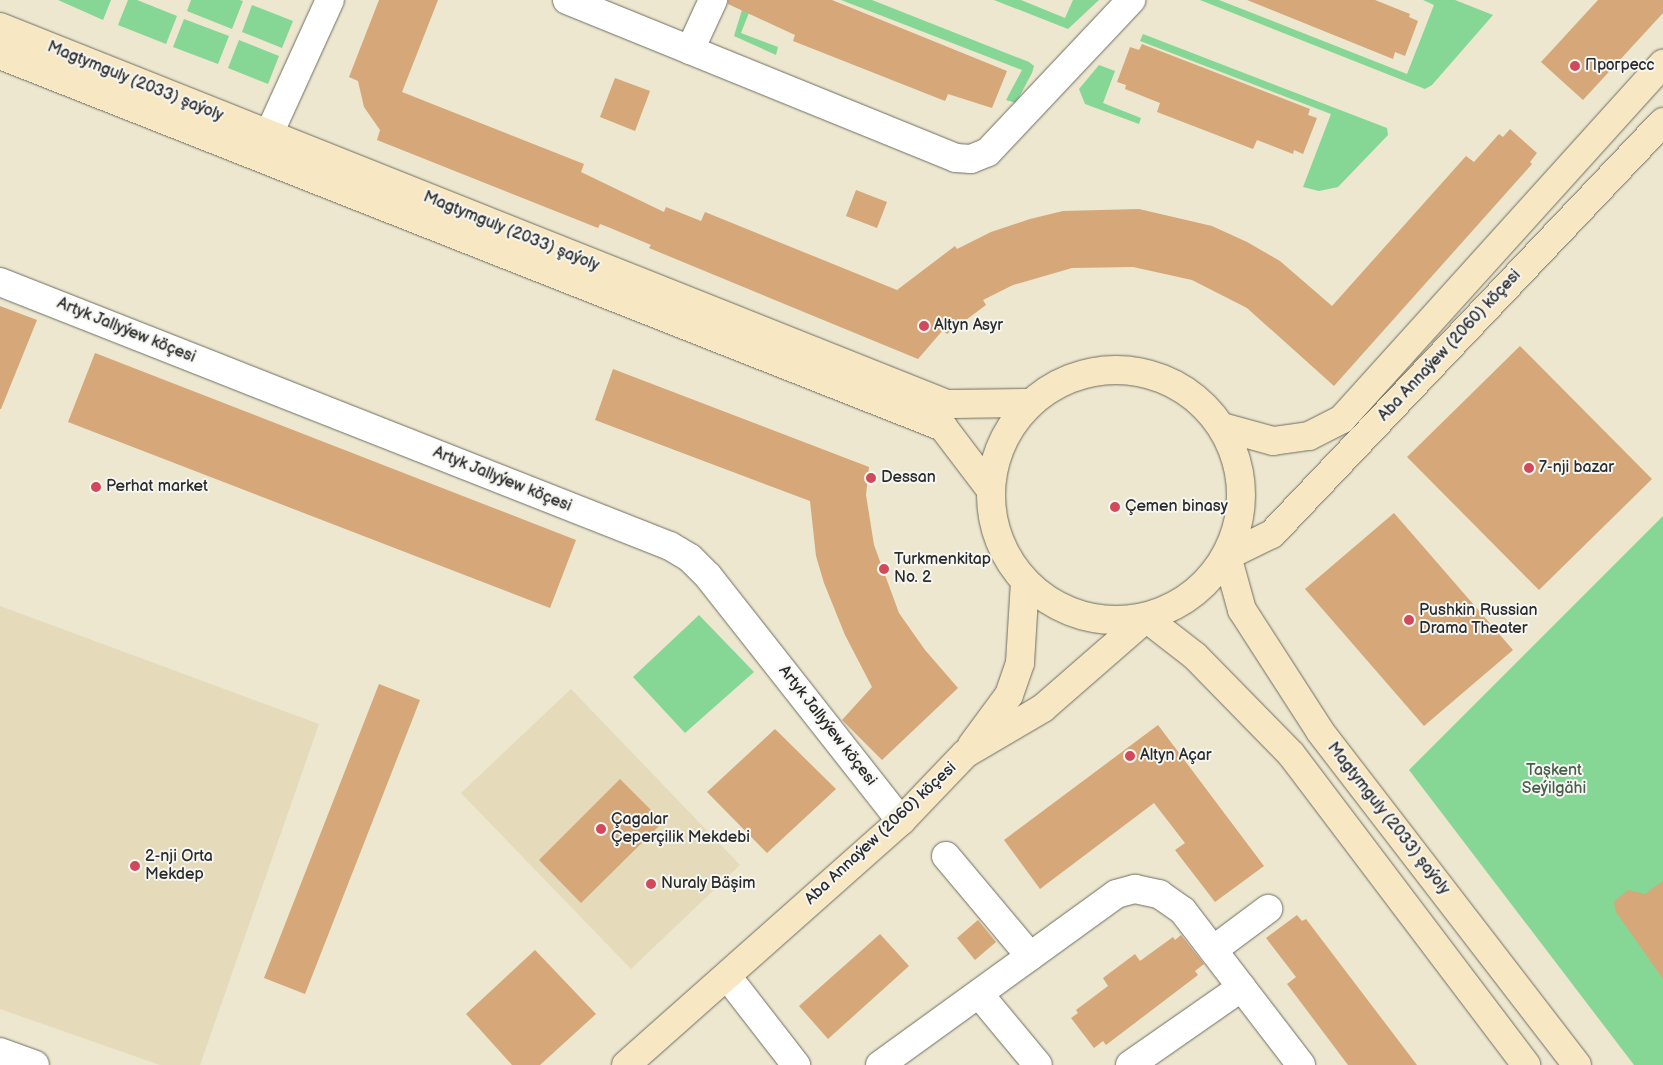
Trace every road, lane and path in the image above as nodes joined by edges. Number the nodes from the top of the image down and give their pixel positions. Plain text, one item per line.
1 (330, 0) edge
2 (567, 0) edge
3 (713, 0) edge
4 (1131, 0) edge
5 (0, 28) edge
6 (690, 50) junction
7 (0, 55) edge
8 (1663, 64) edge
9 (1663, 122) edge
10 (268, 136) junction
11 (0, 282) edge
12 (1029, 402) junction
13 (1222, 426) junction
14 (990, 488) junction
15 (1227, 556) junction
16 (1025, 582) junction
17 (1146, 618) junction
18 (966, 754) junction
19 (901, 821) junction
20 (946, 856) dead end
21 (1268, 910) dead end
22 (1213, 950) junction
23 (1030, 956) junction
24 (726, 976) junction
25 (1242, 988) junction
26 (979, 994) junction
27 (0, 1052) edge
28 (35, 1065) edge
29 (626, 1065) edge
30 (796, 1065) edge
31 (880, 1065) edge
32 (1038, 1065) edge
33 (1130, 1065) edge
34 (1301, 1065) edge
35 (1526, 1065) edge
36 (1577, 1065) edge

1 - 10 street
2 - 6 street
3 - 6 street
4 - 6 street
5 - 10 main road, Magtymguly (2033) şaýoly
7 - 14 main road, Magtymguly (2033) şaýoly
8 - 13 main road, Aba Annaýew (2060) köçesi
9 - 15 main road, Aba Annaýew (2060) köçesi
10 - 12 main road, Magtymguly (2033) şaýoly
11 - 19 street, Artyk Jallyýew köçesi
12 - 13 main road
12 - 14 main road
13 - 15 main road
14 - 16 main road
15 - 17 main road
15 - 36 main road, Magtymguly (2033) şaýoly
16 - 17 main road
16 - 18 main road
17 - 18 main road, Aba Annaýew (2060) köçesi
17 - 35 main road
18 - 19 main road, Aba Annaýew (2060) köçesi
19 - 24 main road, Aba Annaýew (2060) köçesi
20 - 23 street
21 - 22 street
22 - 23 street
22 - 25 street
23 - 26 street
24 - 29 main road, Aba Annaýew (2060) köçesi
24 - 30 street
25 - 33 street
25 - 34 street
26 - 31 street
26 - 32 street
27 - 28 street

